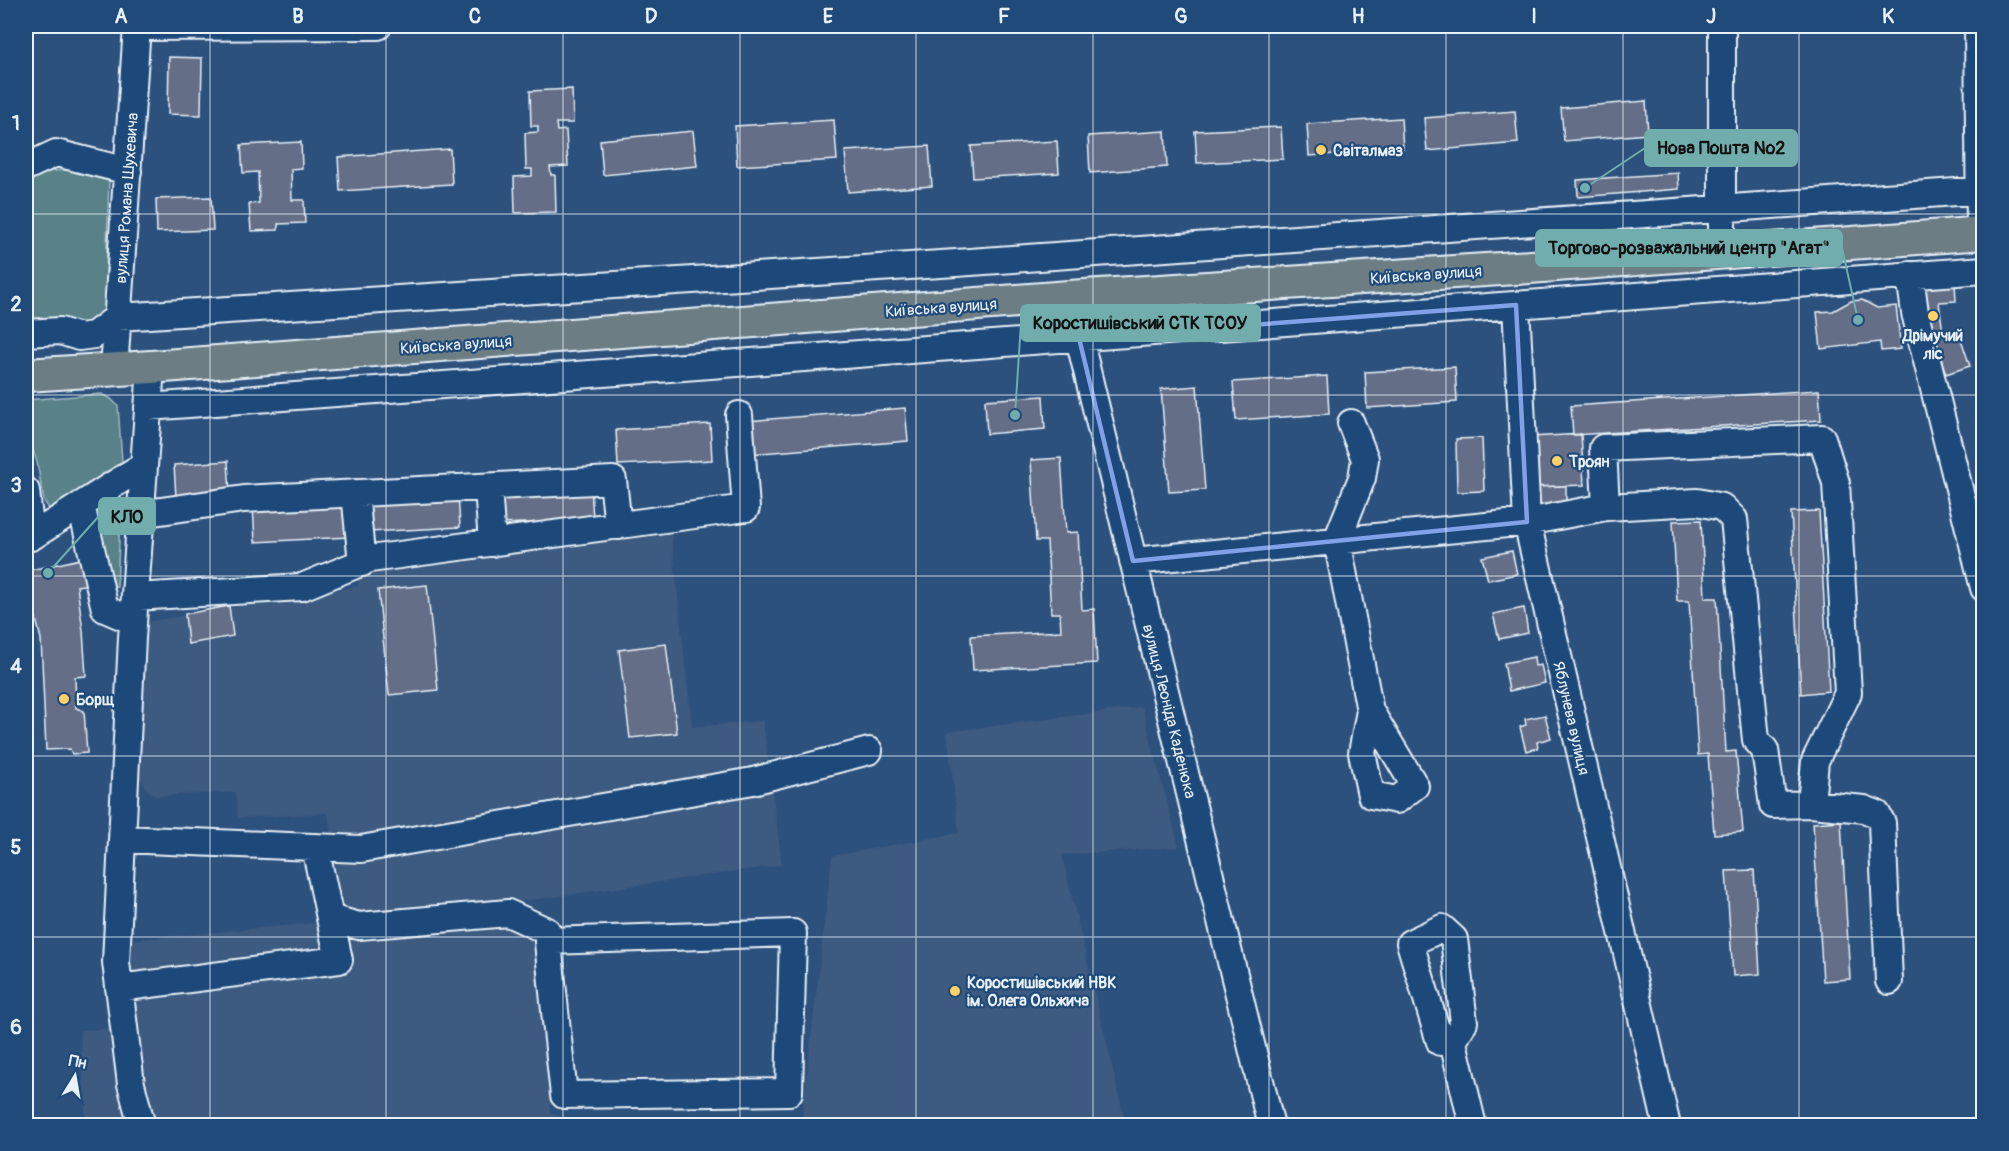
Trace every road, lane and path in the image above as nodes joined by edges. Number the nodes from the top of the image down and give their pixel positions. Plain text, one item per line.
1 (137, 26) edge
2 (362, 26) edge
3 (1722, 26) edge
4 (1978, 26) edge
5 (26, 167) edge
6 (128, 171) junction
7 (1982, 191) edge
8 (1723, 209) junction
9 (1982, 233) edge
10 (1722, 253) junction
11 (1983, 270) edge
12 (1910, 275) junction
13 (1069, 297) junction
14 (1516, 305) junction
15 (118, 317) junction
16 (26, 333) edge
17 (1079, 338) junction
18 (151, 367) junction
19 (114, 369) junction
20 (26, 375) edge
21 (148, 407) junction
22 (739, 415) dead end
23 (1352, 423) dead end
24 (144, 465) junction
25 (488, 487) junction
26 (26, 491) edge
27 (355, 493) junction
28 (81, 506) junction
29 (1606, 507) junction
30 (141, 514) junction
31 (1527, 522) junction
32 (618, 526) junction
33 (1337, 540) junction
34 (492, 543) junction
35 (1133, 561) junction
36 (363, 562) junction
37 (1983, 588) edge
38 (134, 609) junction
39 (1370, 711) dead end
40 (869, 751) dead end
41 (1811, 804) junction
42 (122, 839) junction
43 (315, 848) junction
44 (330, 918) junction
45 (548, 942) junction
46 (1889, 981) dead end
47 (119, 988) junction
48 (1453, 1042) dead end
49 (142, 1125) edge
50 (1271, 1125) edge
51 (1473, 1125) edge
52 (1667, 1125) edge

1 - 2 street
1 - 6 street, вулиця Романа Шухевича
3 - 8 street
4 - 7 street
5 - 6 street
6 - 15 street, вулиця Романа Шухевича
7 - 8 street
7 - 9 street
8 - 10 street
8 - 15 street
9 - 10 main road, Київська вулиця
10 - 13 main road, Київська вулиця
11 - 12 street
12 - 14 street
12 - 37 street
13 - 17 street, вулиця Леоніда Каденюка
13 - 18 main road, Київська вулиця
14 - 17 street
14 - 31 street, Яблунева вулиця
15 - 16 street
15 - 19 street, вулиця Романа Шухевича
17 - 21 street
17 - 35 street, вулиця Леоніда Каденюка
18 - 19 main road, Київська вулиця
18 - 21 street
19 - 20 main road, Київська вулиця
21 - 24 street
22 - 32 street
23 - 33 street
24 - 28 street
24 - 30 street
25 - 27 street
25 - 32 street
25 - 34 street
26 - 28 street
27 - 30 street
27 - 36 street
28 - 38 street
29 - 31 street
29 - 41 street
29 - 41 street
30 - 38 street
31 - 33 street
31 - 52 street, Яблунева вулиця
32 - 34 street
33 - 35 street
33 - 39 street
34 - 36 street
35 - 50 street, вулиця Леоніда Каденюка
36 - 38 street
38 - 42 street
40 - 43 street
41 - 46 street
42 - 43 street
42 - 47 street
43 - 44 street
44 - 45 street
44 - 47 street
45 - 45 street
47 - 49 street
48 - 51 street

